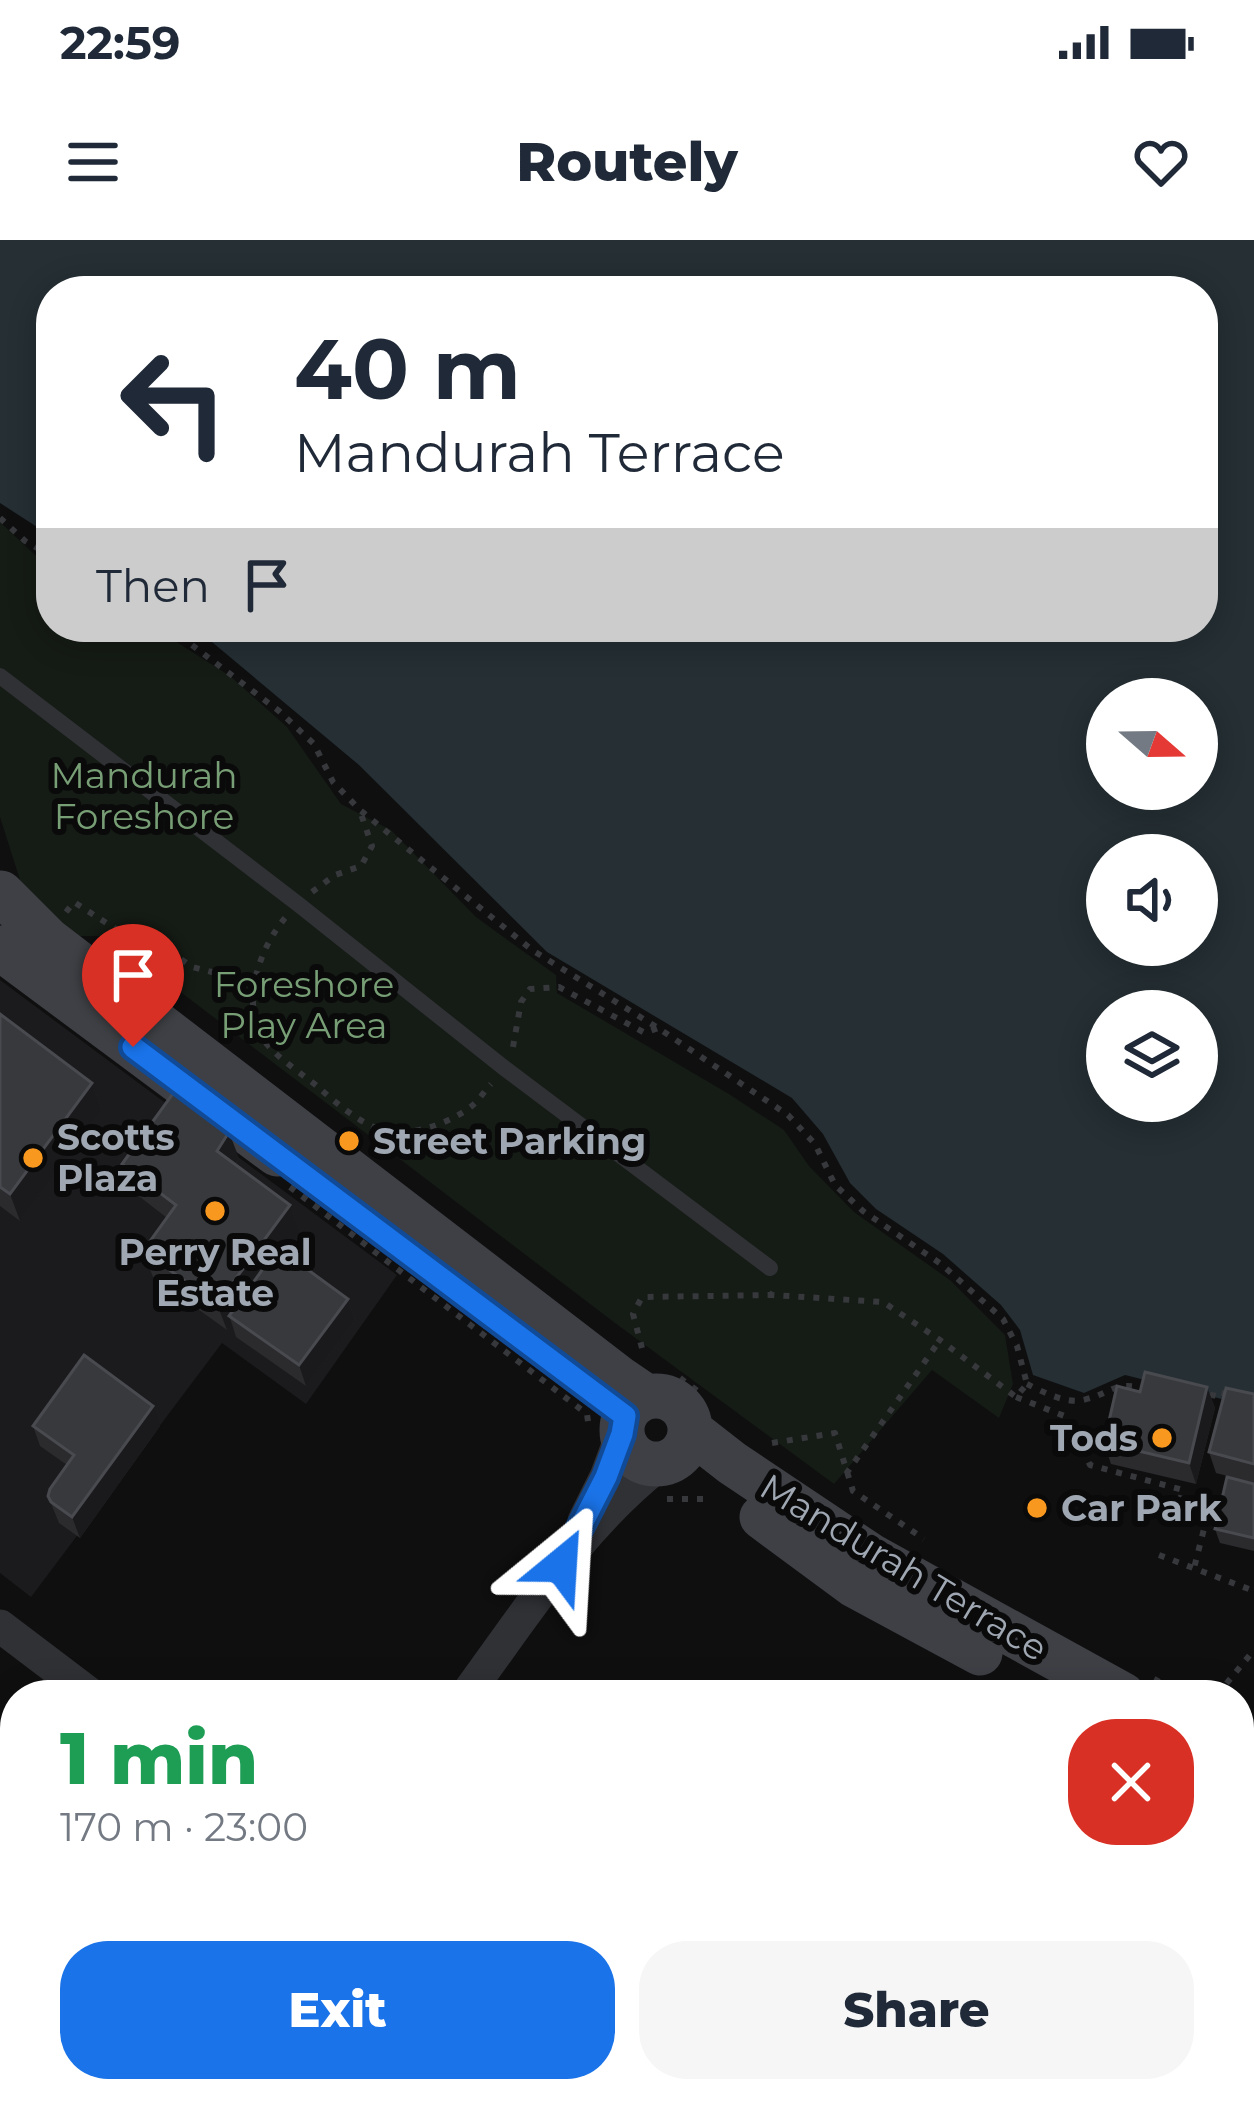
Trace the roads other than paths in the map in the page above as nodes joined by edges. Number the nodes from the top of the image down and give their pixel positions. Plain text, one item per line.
1 (0, 676) edge
2 (1, 891) edge
3 (0, 907) edge
4 (0, 948) edge
5 (770, 1268) dead end
6 (632, 1408) junction
7 (686, 1440) junction
8 (561, 1565) junction
9 (0, 1626) edge
10 (71, 1680) edge
11 (477, 1680) edge
12 (1029, 1680) edge
13 (1096, 1680) edge

1 - 5 lane
2 - 3 street
2 - 6 street
4 - 6 street
6 - 7 street
6 - 7 street
6 - 8 street
7 - 8 street
7 - 12 street, Mandurah Terrace
7 - 13 street, Mandurah Terrace
8 - 11 street
9 - 10 street

